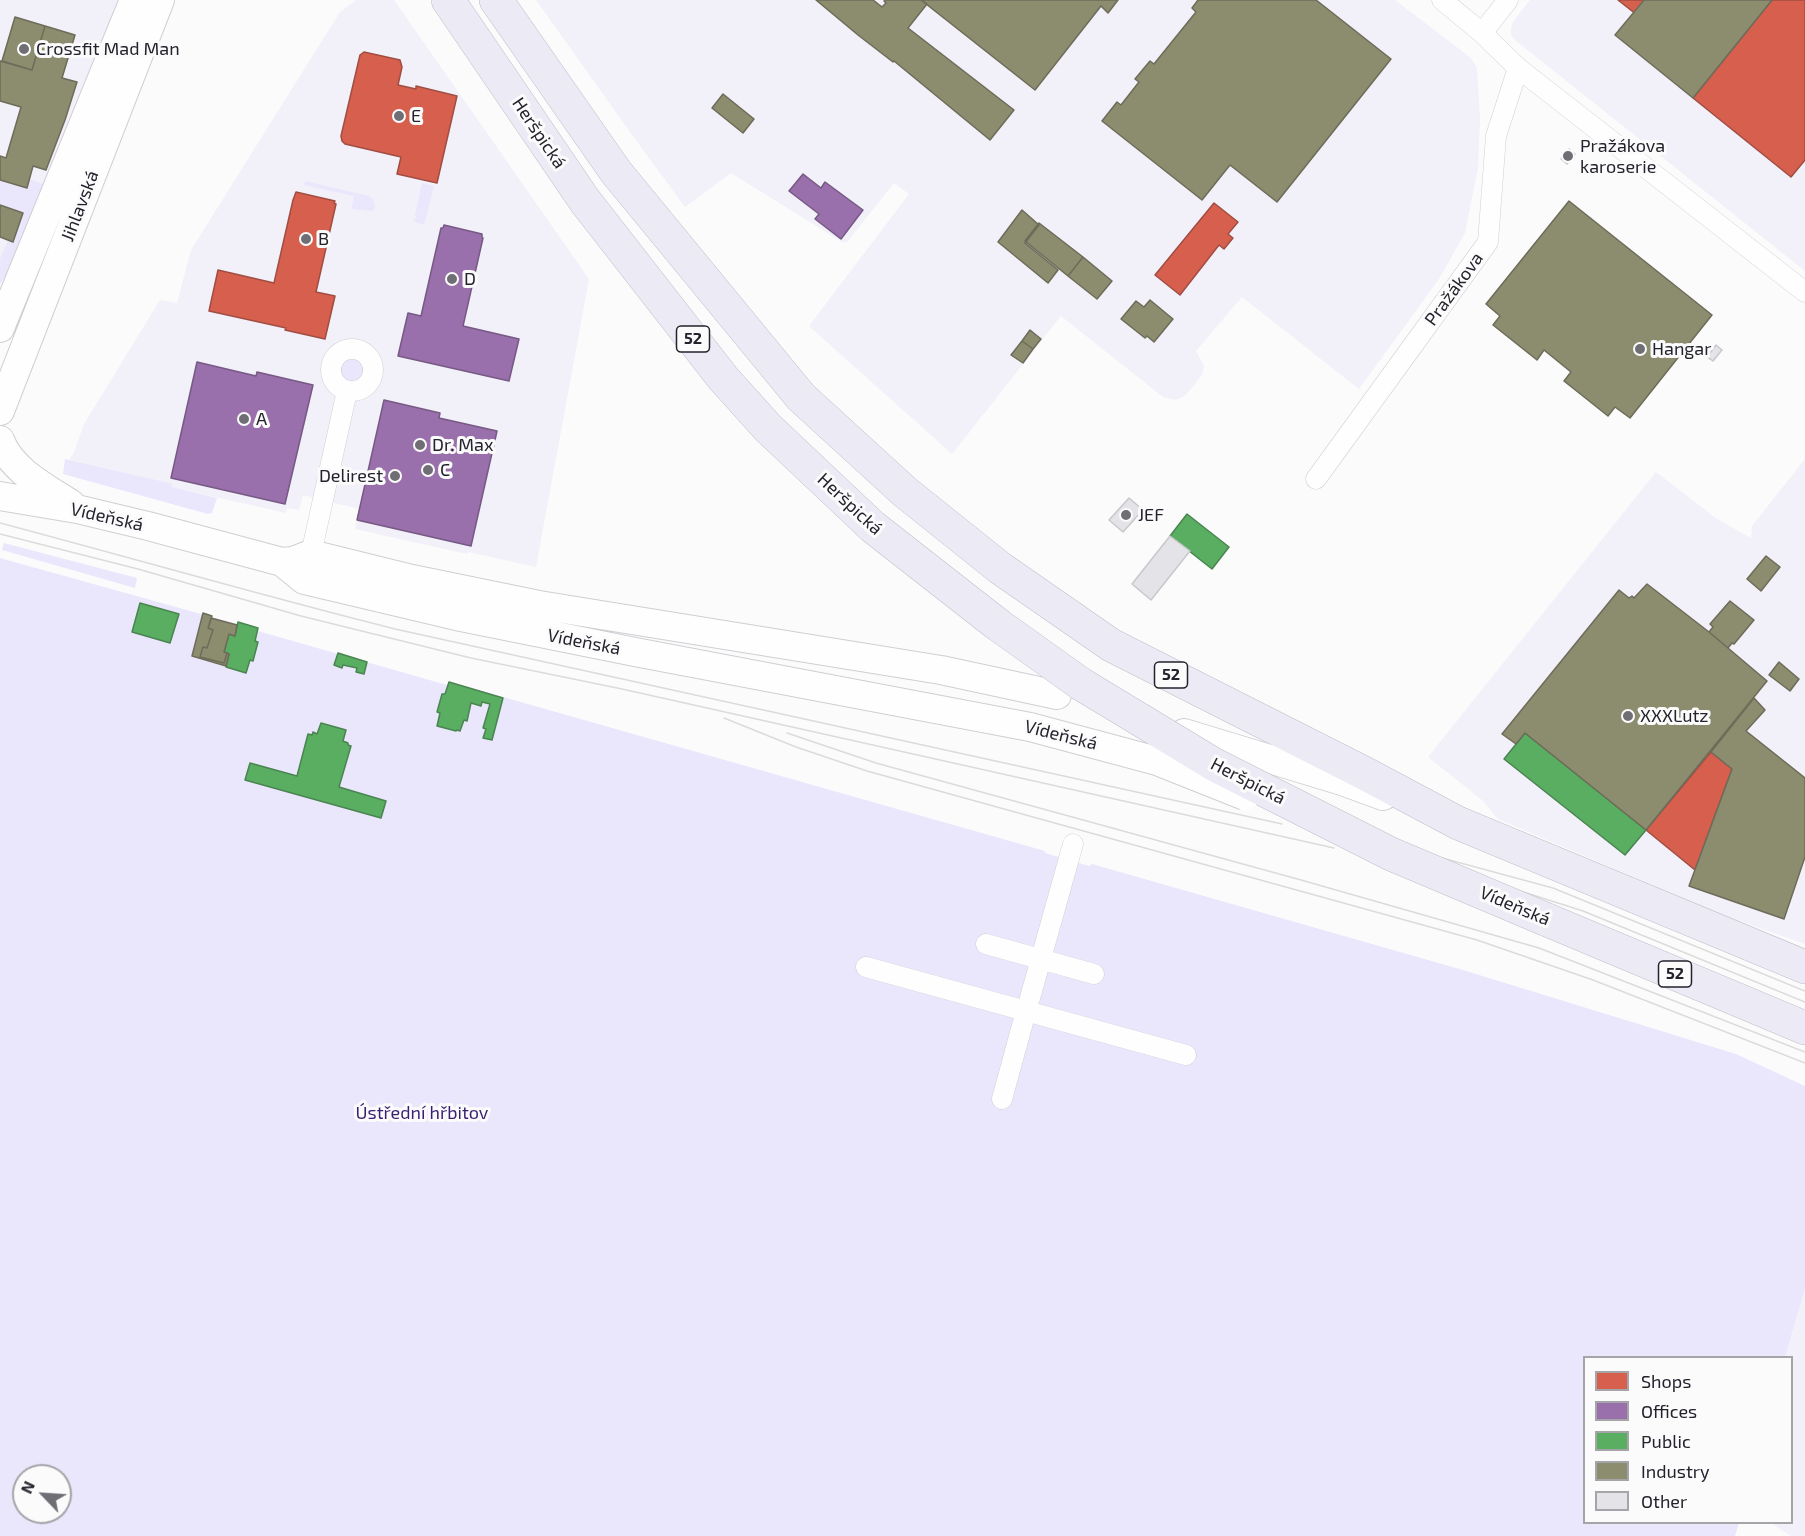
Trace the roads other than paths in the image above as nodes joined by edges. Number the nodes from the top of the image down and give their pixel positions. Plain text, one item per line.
1 (134, 0) edge
2 (160, 0) edge
3 (448, 0) edge
4 (496, 0) edge
5 (1442, 0) edge
6 (1508, 0) edge
7 (1482, 33) junction
8 (1518, 68) junction
9 (1805, 292) edge
10 (0, 328) edge
11 (347, 391) dead end
12 (0, 411) edge
13 (0, 440) edge
14 (1316, 478) dead end
15 (0, 496) edge
16 (77, 509) junction
17 (311, 554) junction
18 (282, 562) junction
19 (1058, 695) dead end
20 (1184, 733) dead end
21 (1458, 823) junction
22 (1073, 844) dead end
23 (1391, 854) junction
24 (986, 944) dead end
25 (1041, 960) junction
26 (866, 967) dead end
27 (1805, 967) edge
28 (1094, 974) dead end
29 (1028, 1004) junction
30 (1805, 1028) edge
31 (1186, 1055) dead end
32 (1002, 1099) dead end

1 - 10 main road
2 - 12 main road, Jihlavská
3 - 23 highway, Heršpická / 52, bridge
4 - 21 highway, 52
5 - 7 street
6 - 7 street
7 - 8 street
8 - 9 street
8 - 14 street, Pražákova
11 - 17 street
13 - 16 main road
15 - 16 main road, Vídeňská
16 - 18 main road, Vídeňská
17 - 18 main road, Vídeňská
17 - 19 main road, Vídeňská
18 - 23 main road, Vídeňská, bridge
20 - 21 main road
21 - 27 highway, 52
22 - 25 street
23 - 30 highway, Vídeňská / 52, bridge
24 - 25 street
25 - 28 street
25 - 29 street
26 - 29 street
29 - 31 street
29 - 32 street

